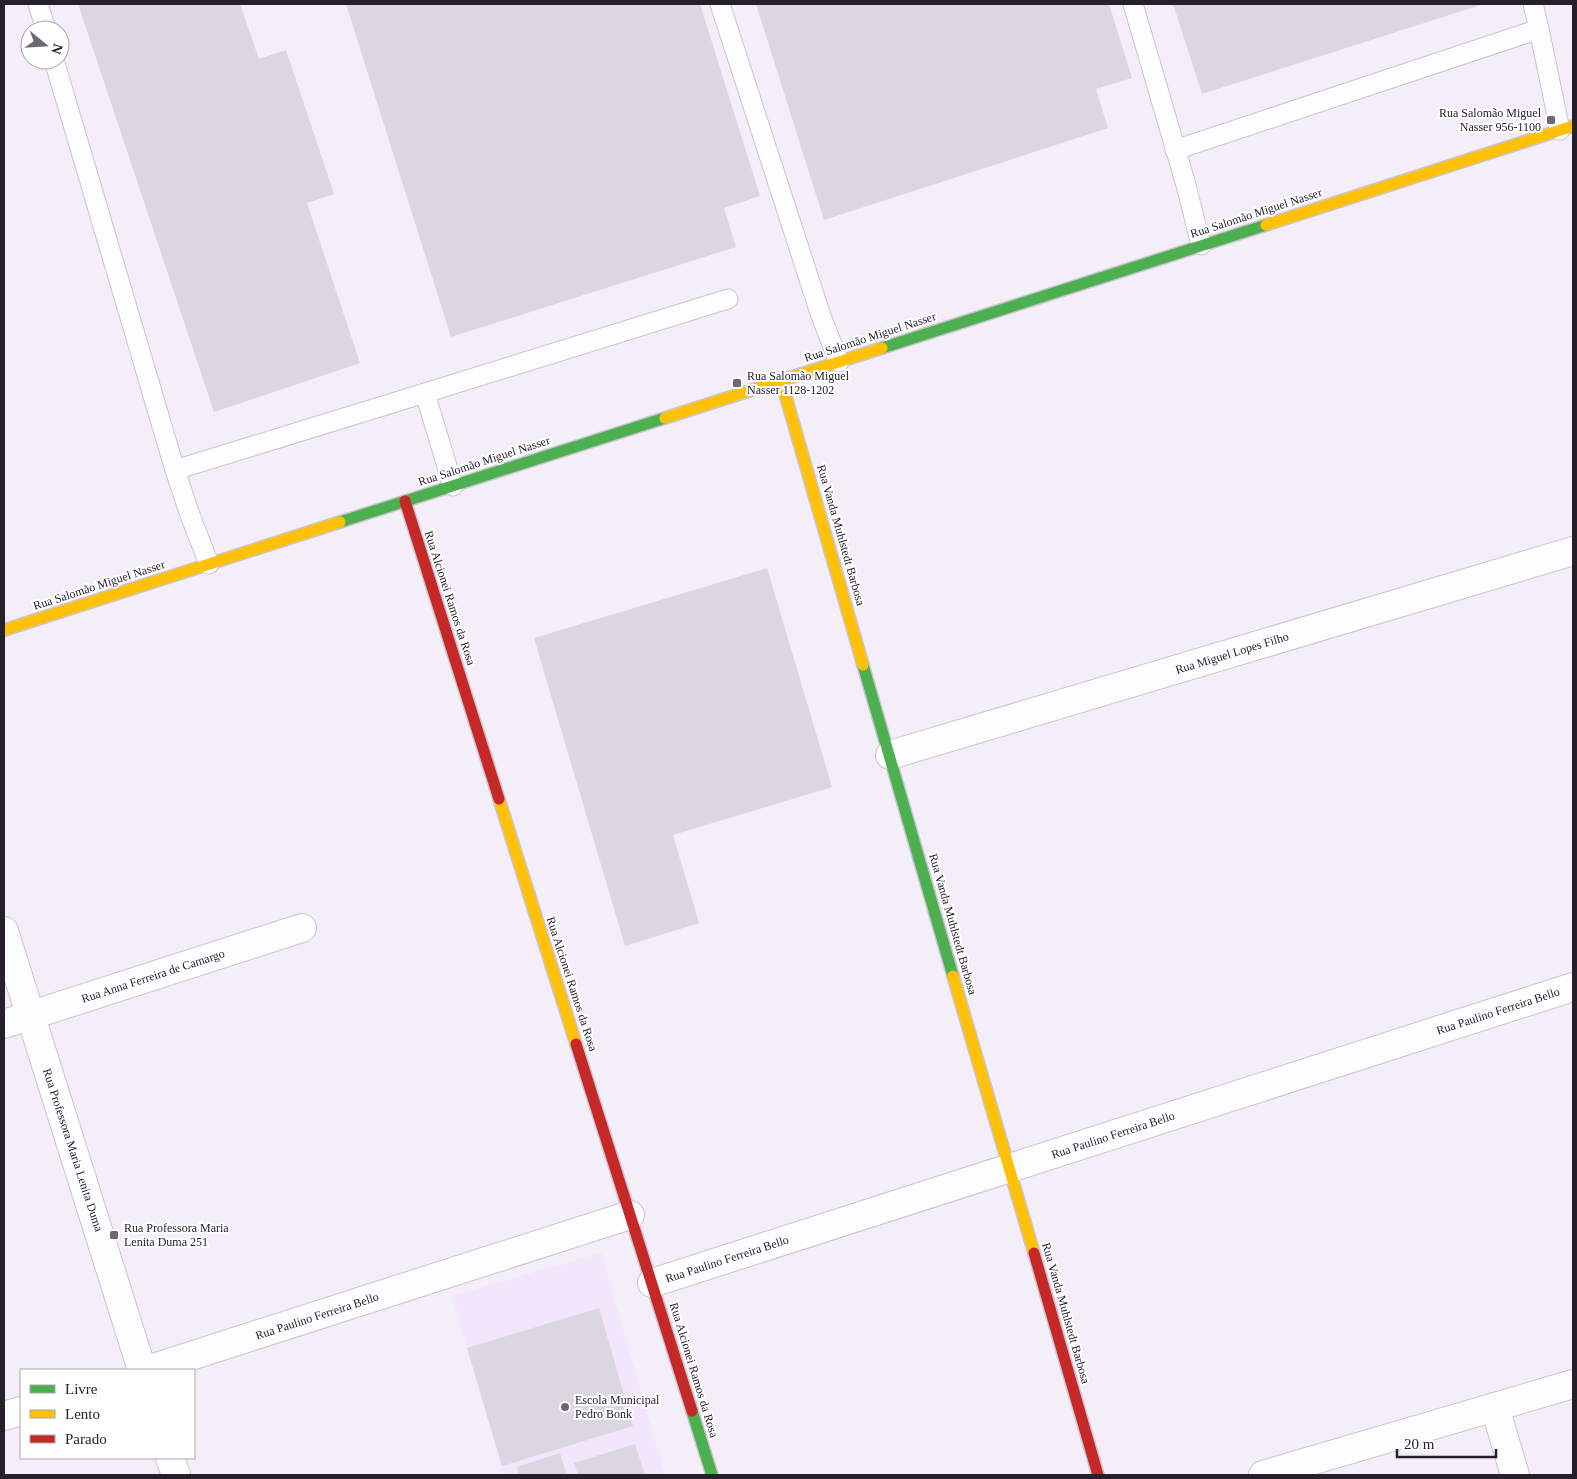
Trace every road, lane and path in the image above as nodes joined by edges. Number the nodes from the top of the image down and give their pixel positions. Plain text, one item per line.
1 (38, 4) edge
2 (720, 4) edge
3 (1133, 4) edge
4 (1532, 4) edge
5 (43, 20) edge
6 (1539, 29) junction
7 (57, 70) edge
8 (1567, 128) edge
9 (1176, 150) junction
10 (1202, 245) junction
11 (728, 299) dead end
12 (838, 362) junction
13 (781, 380) junction
14 (425, 393) junction
15 (175, 470) junction
16 (453, 486) junction
17 (405, 501) junction
18 (1573, 551) edge
19 (209, 564) junction
20 (4, 630) edge
21 (890, 755) junction
22 (302, 928) dead end
23 (4, 931) edge
24 (1573, 987) edge
25 (30, 1016) junction
26 (4, 1024) edge
27 (1010, 1168) junction
28 (630, 1215) junction
29 (652, 1283) junction
30 (142, 1369) edge
31 (150, 1369) edge
32 (1573, 1384) edge
33 (1495, 1407) junction
34 (20, 1410) edge
35 (4, 1416) edge
36 (170, 1459) edge
37 (176, 1475) edge
38 (712, 1475) edge
39 (1098, 1475) edge
40 (1262, 1475) edge
41 (1515, 1475) edge

1 - 5 lane
2 - 12 lane
3 - 9 lane
4 - 6 lane
6 - 8 lane
6 - 9 lane
7 - 15 lane
8 - 10 street, Rua Salomão Miguel Nasser
9 - 10 lane
10 - 12 street, Rua Salomão Miguel Nasser
11 - 14 lane
12 - 13 street, Rua Salomão Miguel Nasser
13 - 16 street, Rua Salomão Miguel Nasser
13 - 21 street, Rua Vanda Muhlstedt Barbosa
14 - 15 lane
14 - 16 lane
15 - 19 lane
16 - 17 street, Rua Salomão Miguel Nasser
17 - 19 street, Rua Salomão Miguel Nasser
17 - 28 street, Rua Alcionei Ramos da Rosa
18 - 21 street, Rua Miguel Lopes Filho
19 - 20 street, Rua Salomão Miguel Nasser
21 - 27 street, Rua Vanda Muhlstedt Barbosa
22 - 25 street, Rua Anna Ferreira de Camargo
23 - 25 street, Rua Professora Maria Lenita Duma
24 - 27 street, Rua Paulino Ferreira Bello
25 - 26 street, Rua Anna Ferreira de Camargo
25 - 30 street, Rua Professora Maria Lenita Duma
27 - 29 street, Rua Paulino Ferreira Bello
27 - 39 street, Rua Vanda Muhlstedt Barbosa
28 - 29 street, Rua Alcionei Ramos da Rosa
28 - 31 street, Rua Paulino Ferreira Bello
29 - 38 street, Rua Alcionei Ramos da Rosa
32 - 33 street
33 - 40 street
33 - 41 street
34 - 35 street
36 - 37 street

